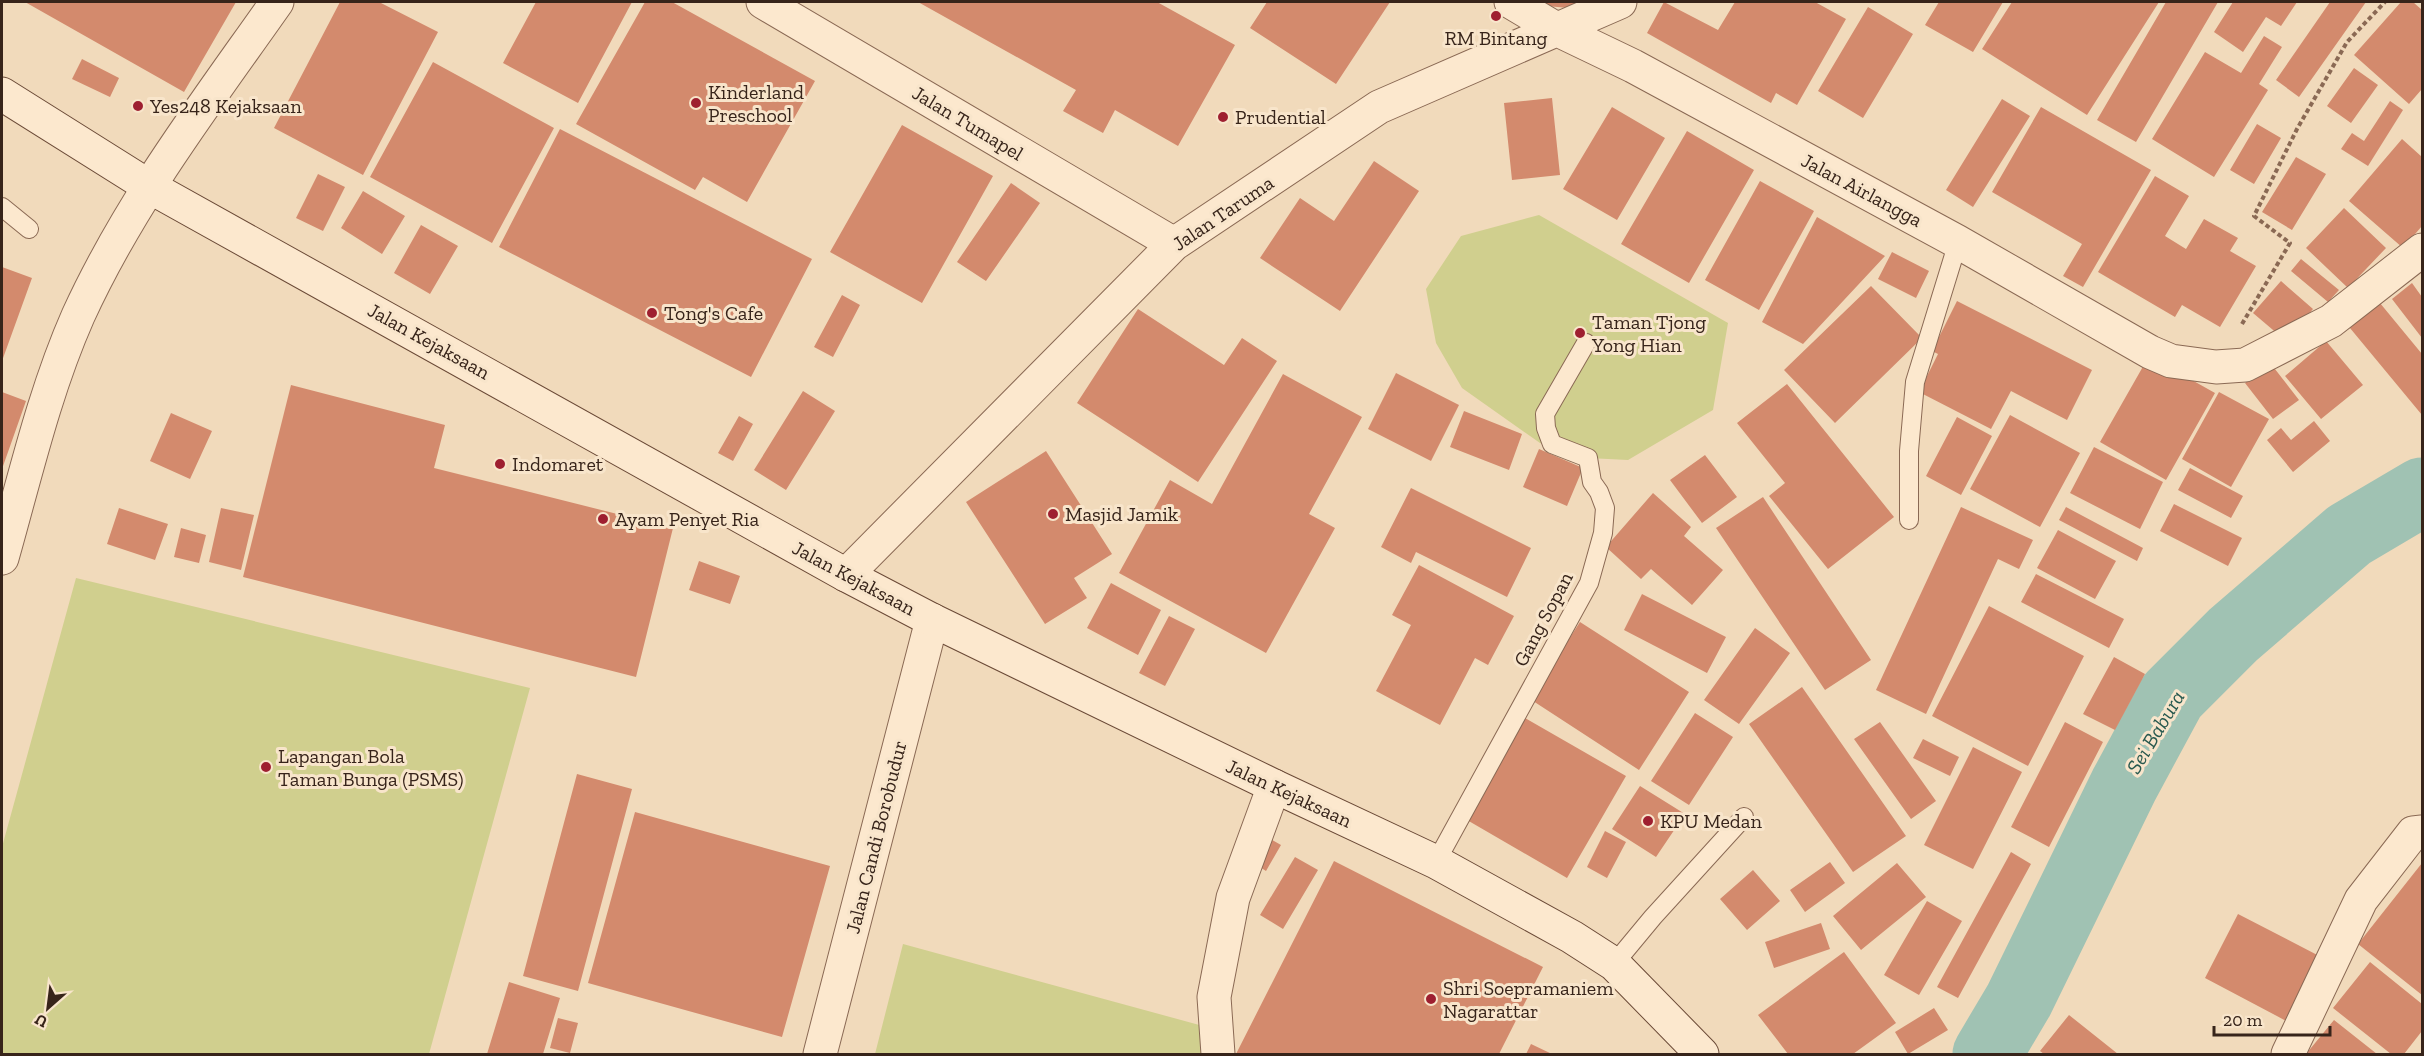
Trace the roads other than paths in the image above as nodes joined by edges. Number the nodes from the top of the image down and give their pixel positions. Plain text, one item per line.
1 (277, 2) edge
2 (763, 2) edge
3 (1511, 2) edge
4 (1620, 2) edge
5 (1558, 30) junction
6 (2, 94) edge
7 (150, 187) junction
8 (2, 207) edge
9 (28, 229) dead end
10 (1958, 242) junction
11 (1174, 244) junction
12 (2422, 250) edge
13 (1586, 343) dead end
14 (1909, 520) dead end
15 (2, 558) edge
16 (846, 575) junction
17 (932, 620) junction
18 (1274, 786) junction
19 (1744, 817) dead end
20 (2422, 832) edge
21 (1436, 862) junction
22 (1614, 964) junction
23 (820, 1054) edge
24 (1218, 1054) edge
25 (1702, 1054) edge
26 (2288, 1054) edge

1 - 7 street
2 - 11 street, Jalan Tumapel
3 - 5 street, Jalan Airlangga
4 - 5 street, Jalan Taruma
5 - 10 street, Jalan Airlangga
5 - 11 street, Jalan Taruma
6 - 7 street, Jalan Kejaksaan
7 - 15 street
7 - 16 street, Jalan Kejaksaan
8 - 9 lane
10 - 12 street, Jalan Airlangga
10 - 14 lane
11 - 16 street, Jalan Taruma
13 - 21 lane, Gang Sopan
16 - 17 street, Jalan Kejaksaan
17 - 18 street, Jalan Kejaksaan
17 - 23 street, Jalan Candi Borobudur
18 - 21 street, Jalan Kejaksaan
18 - 24 street
19 - 22 lane
20 - 26 street
21 - 22 street, Jalan Kejaksaan
22 - 25 street, Jalan Kejaksaan

